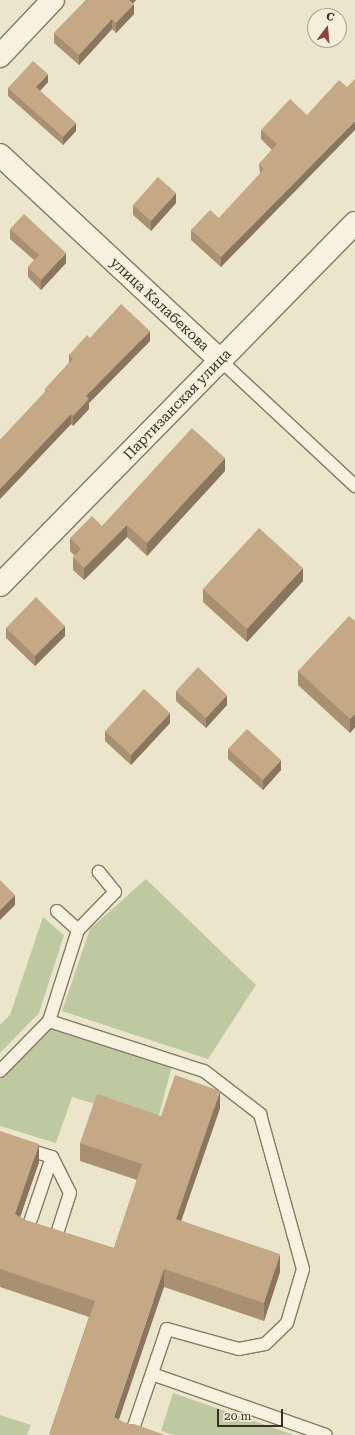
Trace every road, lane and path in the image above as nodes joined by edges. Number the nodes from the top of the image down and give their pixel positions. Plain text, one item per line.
1 (53, 0) edge
2 (0, 56) edge
3 (0, 155) edge
4 (355, 223) edge
5 (220, 360) junction
6 (355, 486) edge
7 (0, 584) edge
8 (99, 872) dead end
9 (57, 910) dead end
10 (78, 930) junction
11 (49, 1021) junction
12 (0, 1071) edge
13 (0, 1141) edge
14 (52, 1157) junction
15 (152, 1374) junction
16 (131, 1435) edge
17 (326, 1435) edge

1 - 2 street
3 - 5 street, улица Калабекова
4 - 5 street, Партизанская улица
5 - 6 lane, улица Калабекова
5 - 7 street, Партизанская улица
8 - 10 lane
9 - 10 lane
10 - 11 lane
11 - 12 lane
11 - 15 lane
13 - 14 lane
14 - 14 lane
15 - 16 lane
15 - 17 lane

